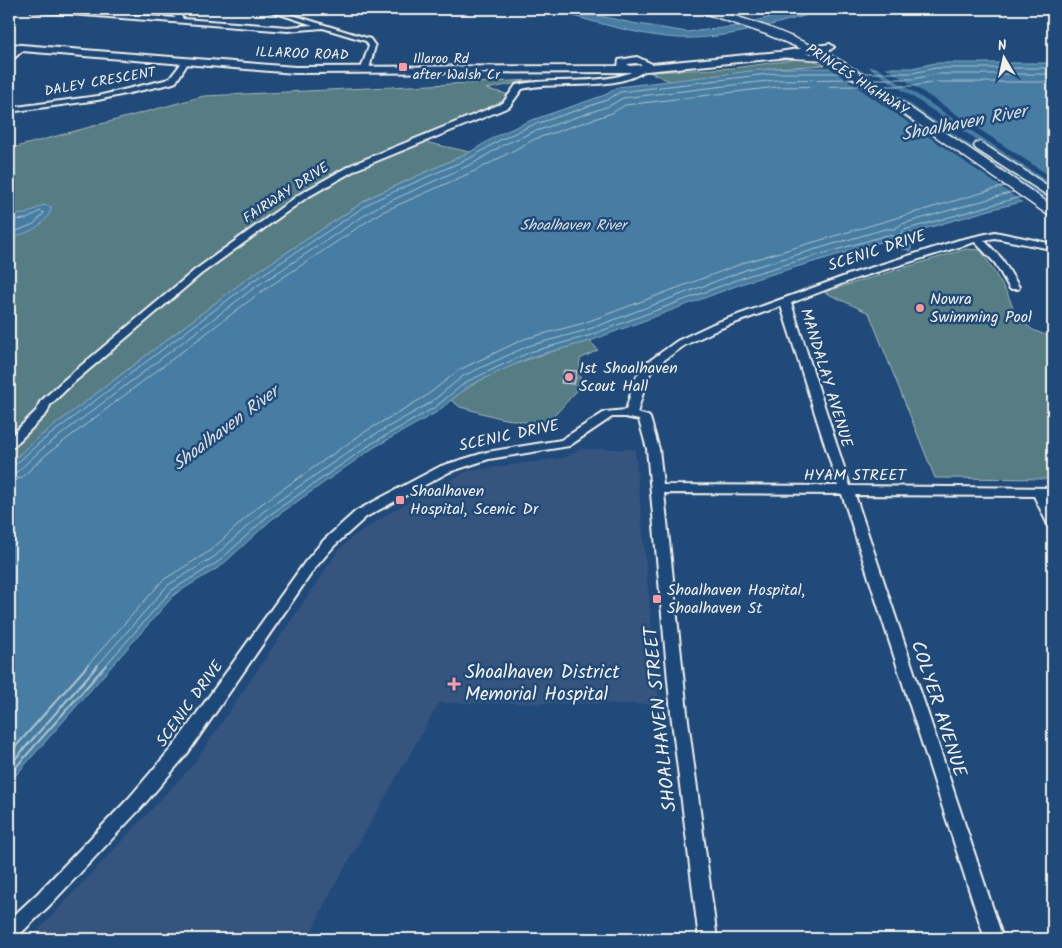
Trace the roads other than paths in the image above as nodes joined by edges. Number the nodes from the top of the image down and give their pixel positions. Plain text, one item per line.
1 (32, 9) edge
2 (165, 9) edge
3 (267, 9) edge
4 (697, 9) edge
5 (720, 9) edge
6 (181, 21) junction
7 (324, 26) junction
8 (791, 39) junction
9 (827, 46) junction
10 (9, 47) edge
11 (22, 48) junction
12 (811, 48) junction
13 (777, 54) junction
14 (9, 61) edge
15 (186, 61) junction
16 (837, 63) junction
17 (856, 63) joint
18 (644, 65) junction
19 (629, 68) junction
20 (365, 70) junction
21 (9, 110) edge
22 (955, 129) dead end
23 (971, 140) dead end
24 (1053, 195) edge
25 (1052, 211) edge
26 (976, 239) junction
27 (1051, 246) dead end
28 (1014, 287) dead end
29 (784, 301) junction
30 (631, 414) junction
31 (9, 444) edge
32 (657, 488) junction
33 (847, 491) junction
34 (1038, 492) junction
35 (1053, 492) edge
36 (1053, 522) edge
37 (9, 932) edge
38 (708, 939) edge
39 (994, 939) edge

1 - 6 street
2 - 6 street
3 - 7 street
4 - 8 highway, PRINCES HIGHWAY
5 - 9 highway, PRINCES HIGHWAY
6 - 7 street
7 - 20 street
8 - 12 highway, PRINCES HIGHWAY
8 - 13 highway
9 - 12 main road, ILLAROO ROAD
9 - 17 highway, PRINCES HIGHWAY
10 - 11 main road, ILLAROO ROAD
11 - 14 street
11 - 15 main road, ILLAROO ROAD
12 - 13 main road, ILLAROO ROAD
12 - 16 highway, PRINCES HIGHWAY
13 - 16 highway
13 - 18 main road, ILLAROO ROAD
15 - 20 main road, ILLAROO ROAD
15 - 21 street, DALEY CRESCENT
16 - 25 highway, PRINCES HIGHWAY
17 - 22 highway, PRINCES HIGHWAY
18 - 19 main road, ILLAROO ROAD
18 - 19 street, FAIRWAY DRIVE
19 - 20 main road, ILLAROO ROAD
19 - 31 street, FAIRWAY DRIVE
23 - 24 highway
26 - 27 street, SCENIC DRIVE
26 - 28 street
26 - 29 street, SCENIC DRIVE
29 - 30 street, SCENIC DRIVE
29 - 33 street, MANDALAY AVENUE
30 - 32 street, SHOALHAVEN STREET
30 - 37 street, SCENIC DRIVE
32 - 33 street, HYAM STREET
32 - 38 street, SHOALHAVEN STREET
33 - 34 street, HYAM STREET
33 - 39 street, COLYER AVENUE
34 - 35 street, HYAM STREET
34 - 36 street

